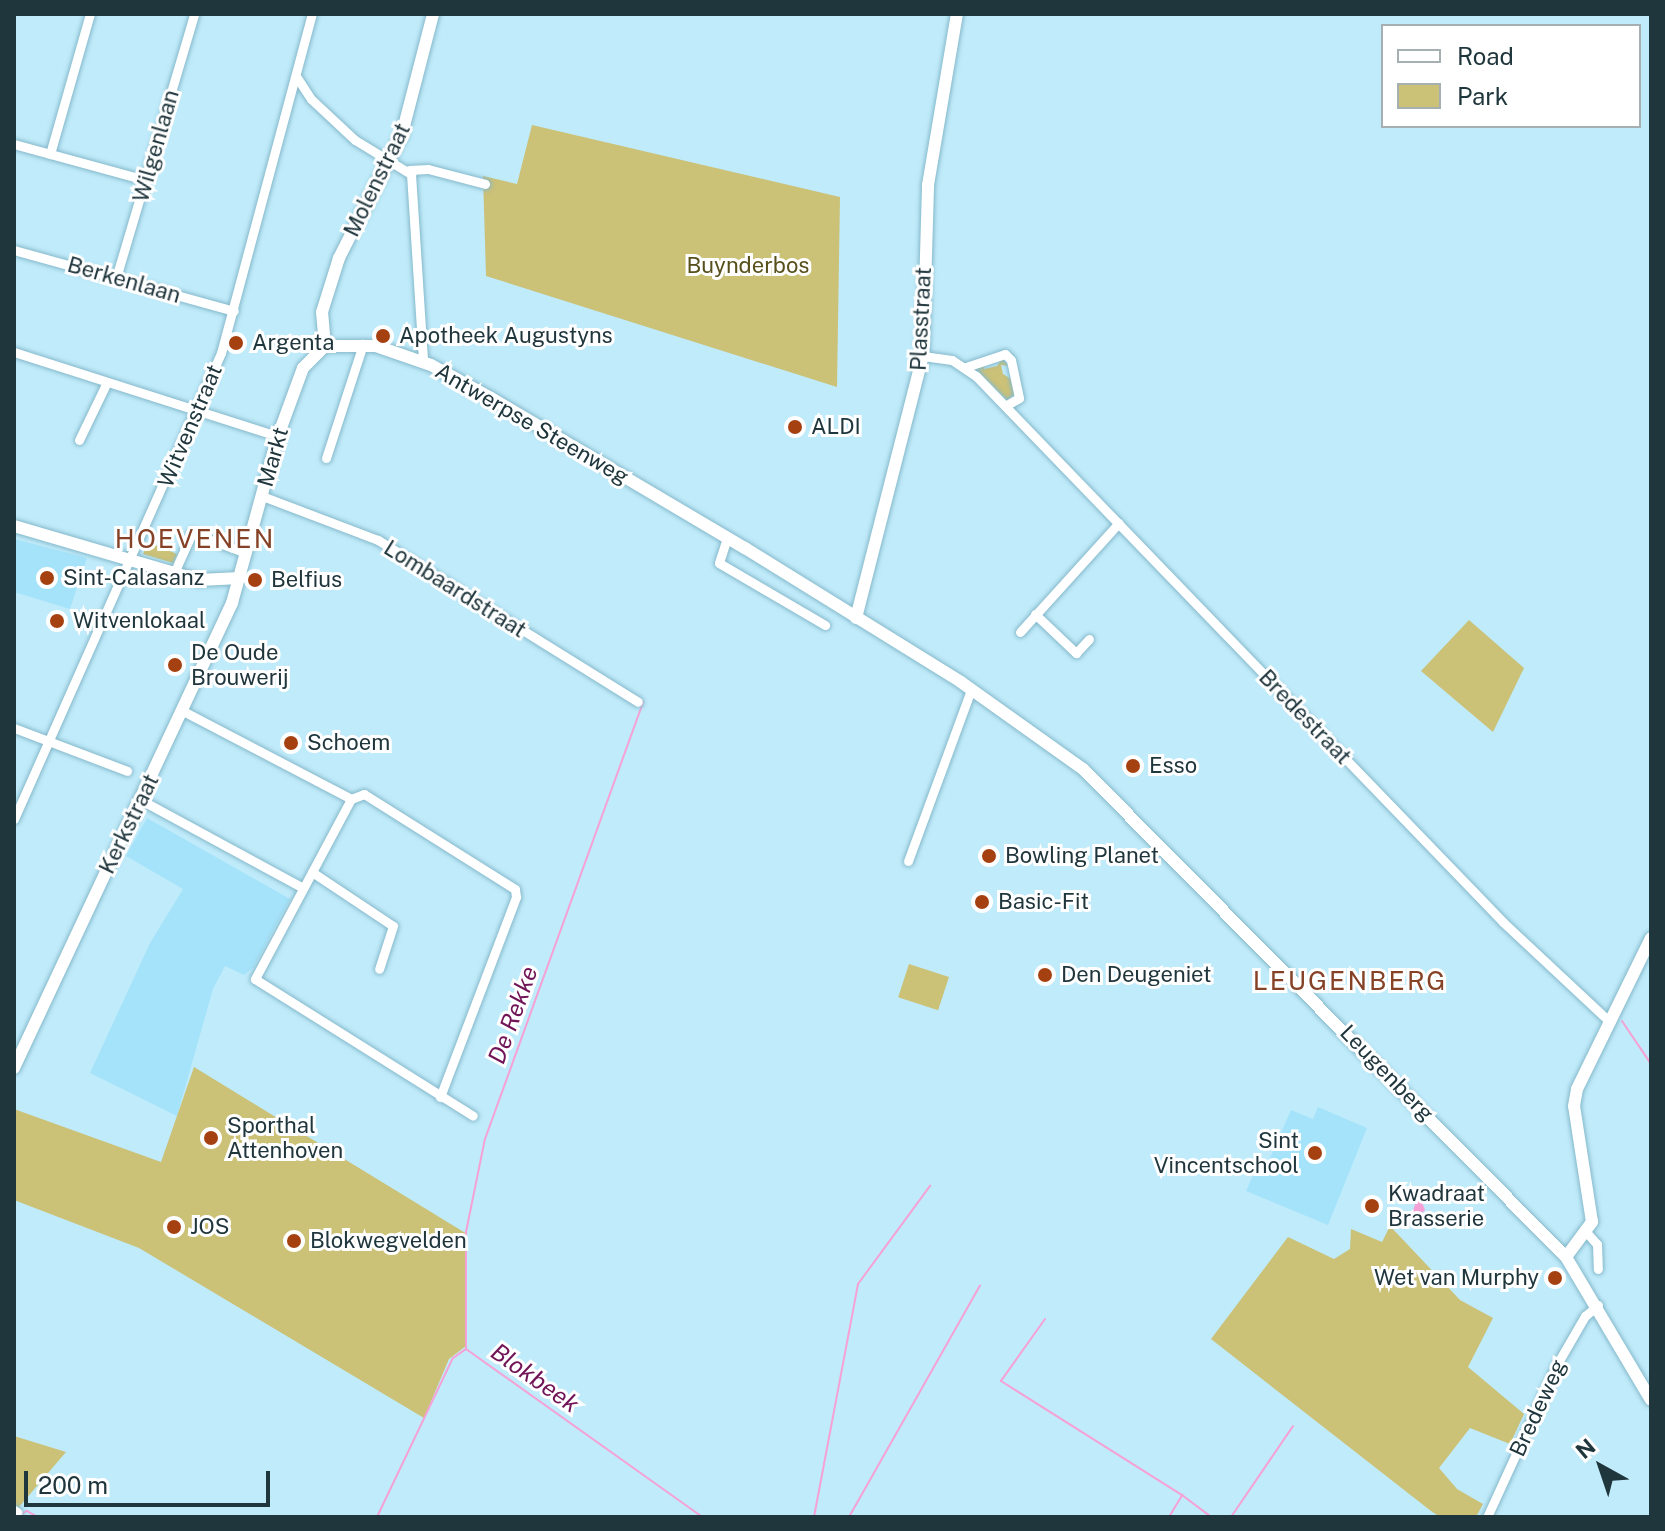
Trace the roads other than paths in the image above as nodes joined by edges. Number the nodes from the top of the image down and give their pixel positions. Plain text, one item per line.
1 (90, 14) edge
2 (194, 14) edge
3 (312, 14) edge
4 (433, 14) edge
5 (957, 14) edge
6 (296, 76) junction
7 (14, 144) edge
8 (50, 154) junction
9 (390, 160) junction
10 (409, 170) junction
11 (146, 180) junction
12 (485, 184) dead end
13 (14, 250) edge
14 (116, 278) junction
15 (234, 311) junction
16 (363, 344) junction
17 (325, 346) junction
18 (14, 352) edge
19 (923, 356) junction
20 (423, 362) junction
21 (966, 367) junction
22 (107, 382) junction
23 (1005, 406) junction
24 (198, 411) junction
25 (278, 436) junction
26 (79, 440) dead end
27 (326, 458) dead end
28 (262, 496) junction
29 (1119, 523) junction
30 (14, 526) edge
31 (727, 538) junction
32 (246, 553) junction
33 (132, 557) junction
34 (174, 573) junction
35 (240, 578) junction
36 (1035, 614) junction
37 (856, 618) junction
38 (825, 625) dead end
39 (1020, 632) dead end
40 (1089, 639) dead end
41 (971, 690) junction
42 (638, 702) dead end
43 (183, 711) junction
44 (14, 728) edge
45 (50, 738) junction
46 (127, 771) dead end
47 (351, 799) junction
48 (141, 800) junction
49 (14, 819) edge
50 (908, 861) dead end
51 (312, 872) junction
52 (303, 888) junction
53 (1651, 938) edge
54 (379, 969) dead end
55 (1610, 1022) junction
56 (15, 1061) edge
57 (440, 1097) junction
58 (473, 1116) dead end
59 (1587, 1233) junction
60 (1566, 1257) junction
61 (1598, 1269) dead end
62 (1598, 1305) junction
63 (1651, 1400) edge
64 (1487, 1517) edge

1 - 8 street
2 - 11 street, Wilgenlaan
3 - 6 street, Witvenstraat
4 - 9 main road, Molenstraat
5 - 19 main road, Plasstraat
6 - 9 street
6 - 15 street, Witvenstraat
7 - 8 street
8 - 11 street
9 - 10 street
9 - 17 main road, Molenstraat
10 - 12 street
10 - 20 street
11 - 14 street, Wilgenlaan
13 - 14 street, Berkenlaan
14 - 15 street, Berkenlaan
15 - 24 street, Witvenstraat
16 - 17 main road, Antwerpse Steenweg
16 - 20 main road, Antwerpse Steenweg
16 - 27 street
17 - 25 main road, Markt
18 - 22 street
19 - 21 street
19 - 37 main road, Plasstraat
20 - 31 main road, Antwerpse Steenweg
21 - 23 street, Bredestraat
21 - 23 street
22 - 24 street
22 - 26 street
23 - 29 street, Bredestraat
24 - 25 street
24 - 33 street, Witvenstraat
25 - 28 main road, Markt
28 - 32 main road, Markt
28 - 42 street, Lombaardstraat
29 - 36 street
29 - 55 street, Bredestraat
30 - 33 main road
31 - 37 main road, Antwerpse Steenweg
31 - 38 street
32 - 34 street
32 - 35 main road, Markt
33 - 34 main road
33 - 45 street, Witvenstraat
34 - 35 main road
35 - 43 main road, Kerkstraat
36 - 39 street
36 - 40 street
37 - 41 main road, Leugenberg
41 - 50 street
41 - 60 main road, Leugenberg
43 - 47 street
43 - 48 main road, Kerkstraat
44 - 45 street
45 - 46 street
45 - 49 street, Witvenstraat
47 - 51 street
47 - 57 street
48 - 52 street
48 - 56 main road, Kerkstraat
51 - 52 street
51 - 54 street
52 - 57 street
53 - 55 main road
55 - 59 main road
57 - 58 street
59 - 60 main road
59 - 61 street
60 - 62 main road, Leugenberg
62 - 63 main road, Leugenberg
62 - 64 street, Bredeweg

